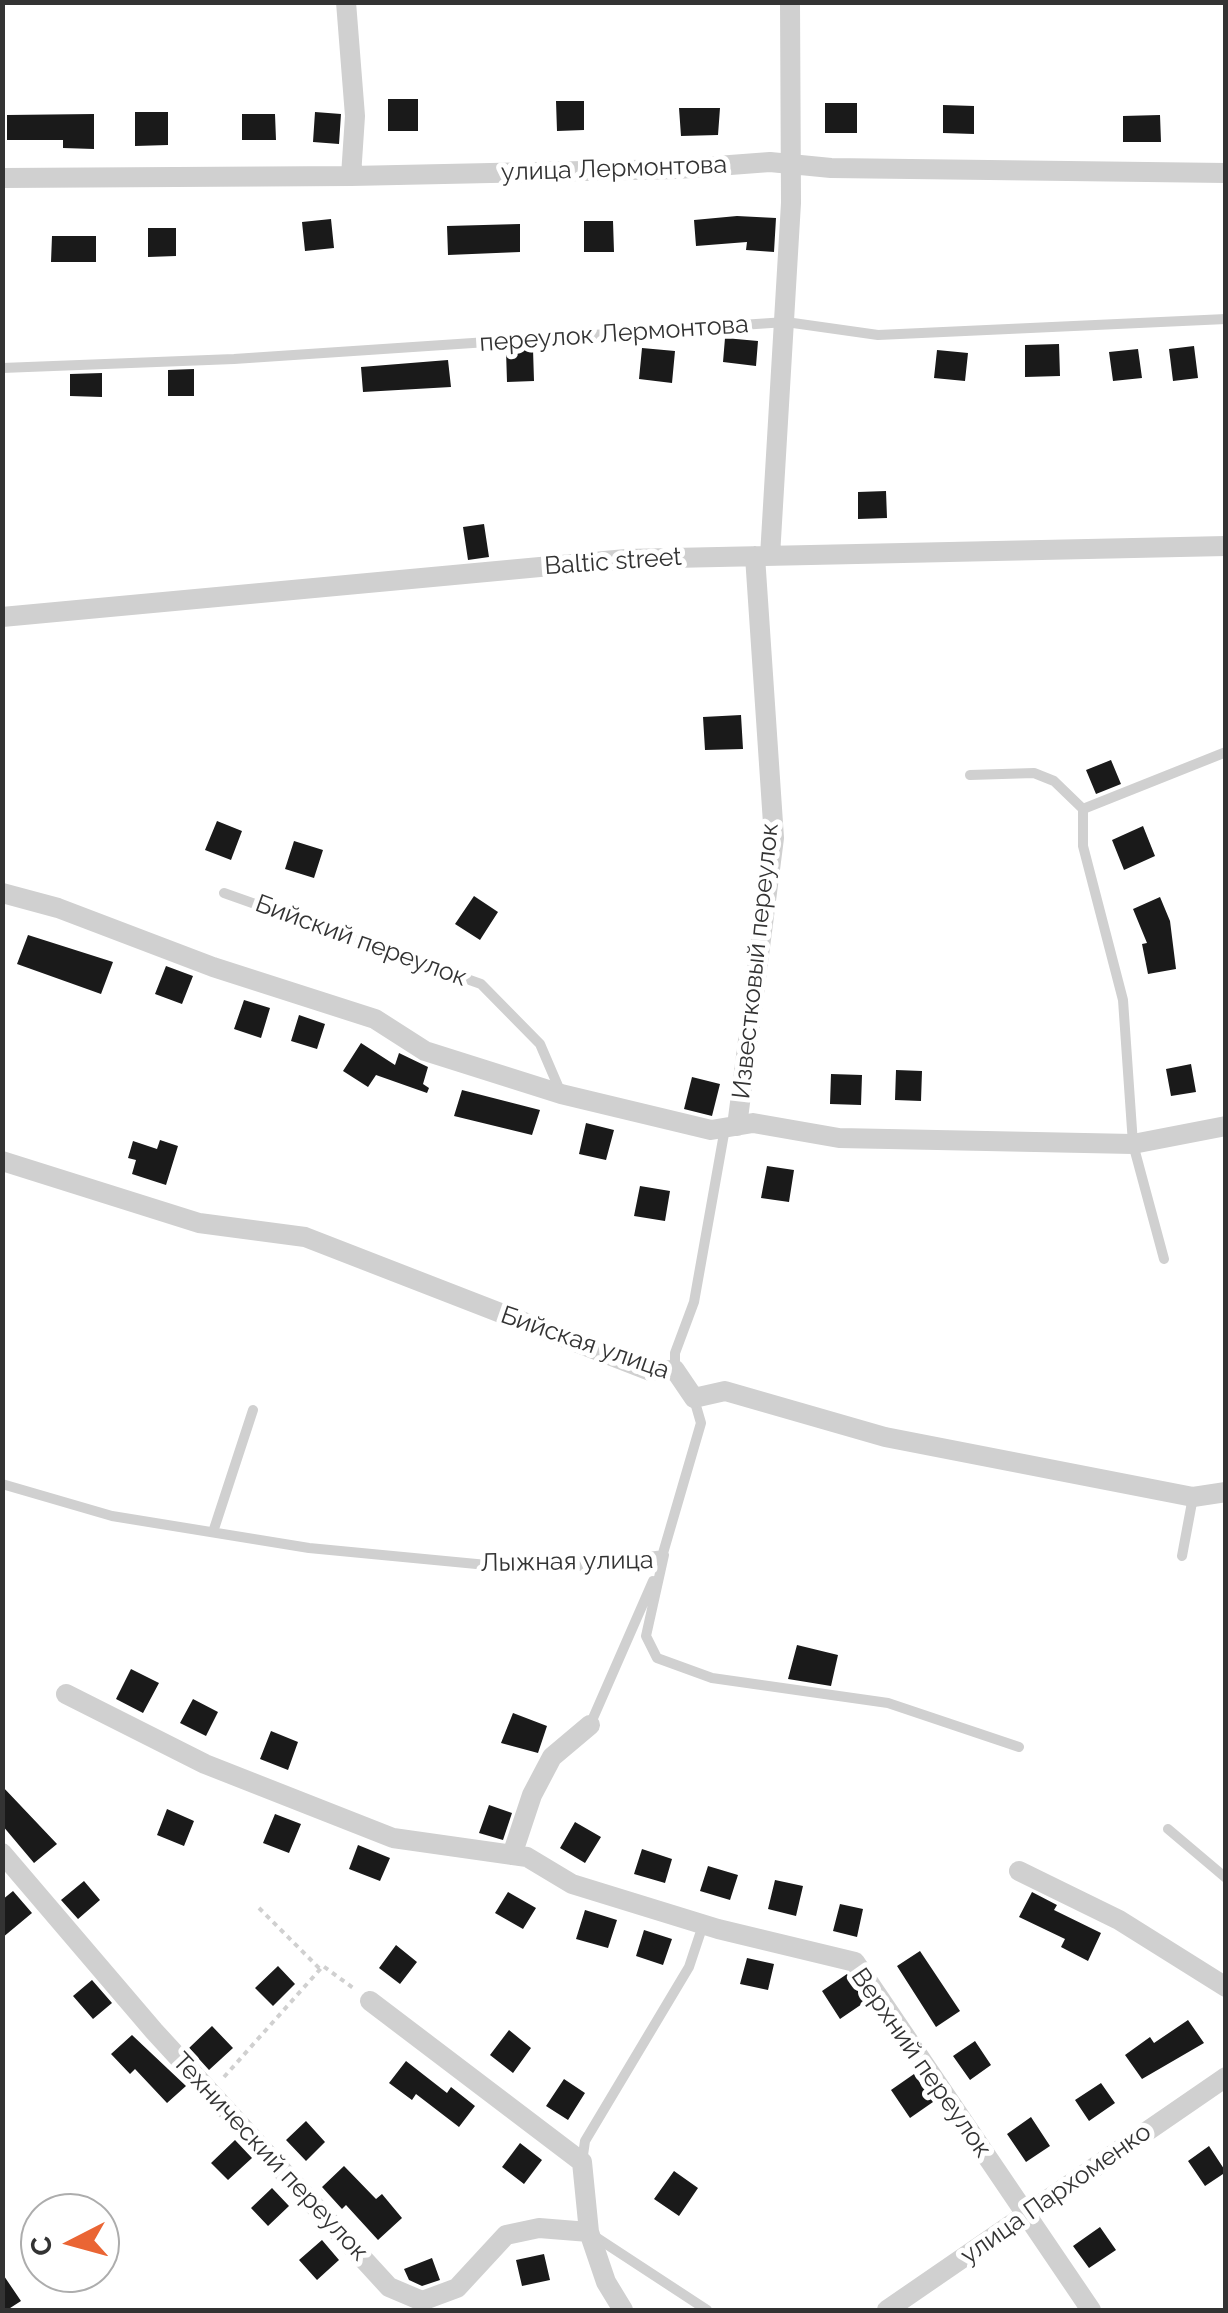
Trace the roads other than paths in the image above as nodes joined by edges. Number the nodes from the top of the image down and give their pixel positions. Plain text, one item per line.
1 (346, 2) edge
2 (790, 2) edge
3 (792, 166) junction
4 (1226, 173) edge
5 (351, 176) junction
6 (2, 178) edge
7 (1226, 318) edge
8 (786, 322) junction
9 (2, 368) edge
10 (1226, 546) edge
11 (762, 556) junction
12 (2, 617) edge
13 (1226, 752) edge
14 (970, 775) dead end
15 (1082, 809) junction
16 (224, 892) dead end
17 (2, 893) edge
18 (561, 1094) junction
19 (1226, 1126) edge
20 (731, 1127) junction
21 (1133, 1144) junction
22 (2, 1161) edge
23 (1164, 1258) dead end
24 (675, 1370) junction
25 (694, 1398) junction
26 (253, 1410) dead end
27 (2, 1484) edge
28 (1226, 1492) edge
29 (1194, 1498) junction
30 (214, 1529) junction
31 (664, 1555) junction
32 (1182, 1556) dead end
33 (66, 1694) dead end
34 (590, 1724) joint
35 (1019, 1748) dead end
36 (1168, 1829) dead end
37 (2, 1853) edge
38 (512, 1855) junction
39 (1019, 1870) dead end
40 (1226, 1878) edge
41 (703, 1925) junction
42 (1226, 1987) edge
43 (370, 2000) road end
44 (1226, 2077) edge
45 (582, 2162) junction
46 (1026, 2214) junction
47 (588, 2232) junction
48 (623, 2310) edge
49 (707, 2310) edge
50 (887, 2310) edge
51 (1091, 2310) edge

1 - 5 street
2 - 3 street, Известковый переулок
3 - 4 street, улица Лермонтова
3 - 5 street, улица Лермонтова
3 - 8 street, Известковый переулок
5 - 6 street, улица Лермонтова
7 - 8 lane, переулок Лермонтова
8 - 9 lane, переулок Лермонтова
8 - 11 street, Известковый переулок
10 - 11 street, Baltic street
11 - 12 street, Baltic street
11 - 20 street, Известковый переулок
13 - 15 lane
14 - 15 lane
15 - 21 lane
16 - 18 lane, Бийский переулок
17 - 18 street
18 - 20 street
19 - 21 street
20 - 21 street
20 - 24 lane, Известковый переулок
21 - 23 lane
22 - 24 street, Бийская улица
24 - 25 street, Бийская улица
25 - 29 street, Бийская улица
25 - 31 lane
26 - 30 lane
27 - 30 lane, Лыжная улица
28 - 29 street, Бийская улица
29 - 32 lane
30 - 31 lane, Лыжная улица
31 - 34 lane
31 - 35 lane, Лыжная улица
33 - 38 street, Верхний переулок
34 - 38 street
36 - 40 lane
37 - 47 street, Технический переулок
38 - 41 street, Верхний переулок
39 - 42 street
41 - 45 lane
41 - 46 street, Верхний переулок
43 - 45 street
44 - 46 street, улица Пархоменко
45 - 47 street
46 - 50 street, улица Пархоменко
46 - 51 street, Верхний переулок
47 - 48 street
47 - 49 lane

